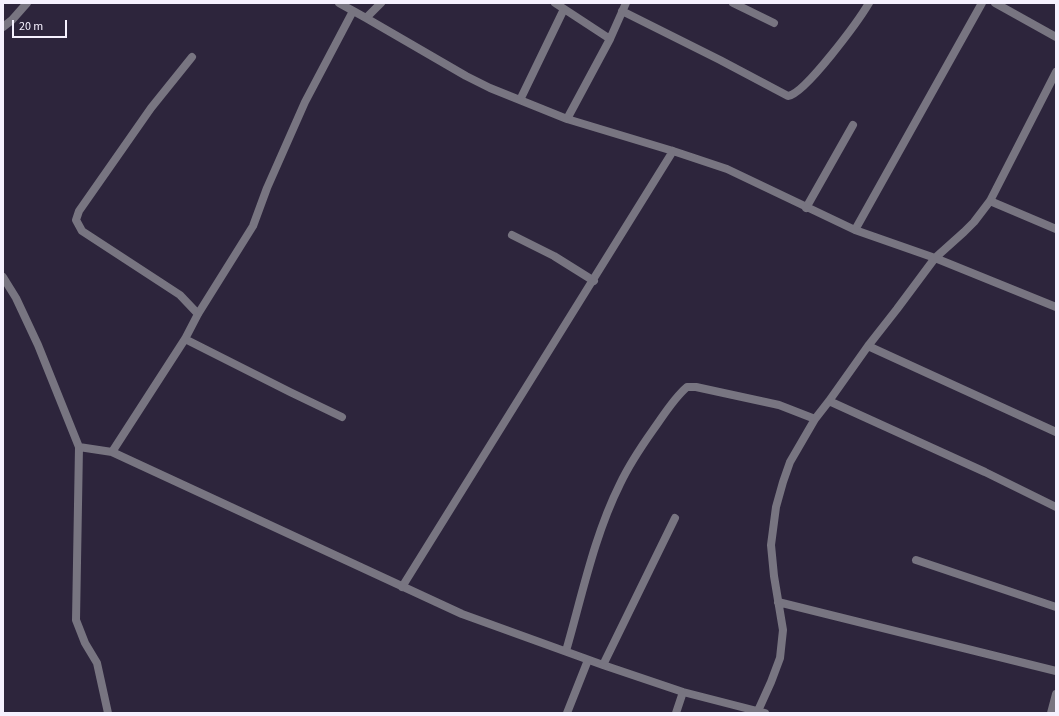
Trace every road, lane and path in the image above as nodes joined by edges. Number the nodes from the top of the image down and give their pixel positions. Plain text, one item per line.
1 (27, 3) edge
2 (339, 3) edge
3 (381, 3) edge
4 (555, 3) edge
5 (626, 3) edge
6 (733, 3) edge
7 (869, 3) edge
8 (982, 3) edge
9 (995, 3) edge
10 (564, 9) junction
11 (353, 11) junction
12 (622, 11) junction
13 (366, 18) junction
14 (774, 23) dead end
15 (3, 27) edge
16 (1056, 37) edge
17 (610, 39) junction
18 (192, 57) dead end
19 (1056, 72) edge
20 (520, 100) junction
21 (567, 119) junction
22 (853, 125) dead end
23 (673, 150) junction
24 (990, 201) junction
25 (806, 208) junction
26 (1056, 229) edge
27 (855, 230) junction
28 (512, 236) dead end
29 (935, 258) junction
30 (3, 277) edge
31 (594, 281) junction
32 (1056, 307) edge
33 (198, 314) junction
34 (185, 339) junction
35 (868, 346) junction
36 (829, 401) junction
37 (342, 417) dead end
38 (815, 419) junction
39 (1056, 432) edge
40 (79, 447) junction
41 (112, 452) junction
42 (1056, 507) edge
43 (675, 518) dead end
44 (916, 560) dead end
45 (402, 587) junction
46 (778, 602) junction
47 (1056, 607) edge
48 (566, 652) junction
49 (588, 660) junction
50 (603, 665) junction
51 (1056, 670) edge
52 (683, 692) junction
53 (1056, 694) edge
54 (760, 712) edge
55 (108, 713) edge
56 (567, 713) edge
57 (676, 713) edge
58 (1051, 713) edge

1 - 15 street
2 - 11 street
3 - 13 street
4 - 10 street
5 - 12 street
6 - 14 street
7 - 12 street
8 - 27 street
9 - 16 street
10 - 17 street
10 - 20 street
11 - 13 street
11 - 33 street
12 - 17 street
13 - 20 street
17 - 21 street
18 - 33 street
19 - 24 street
20 - 21 street
21 - 23 street
22 - 25 street
23 - 25 street
23 - 31 street
24 - 26 street
24 - 29 street
25 - 27 street
27 - 29 street
28 - 31 street
29 - 32 street
29 - 35 street
30 - 40 street
31 - 45 street
33 - 34 street
34 - 37 street
34 - 41 street
35 - 36 street
35 - 39 street
36 - 38 street
36 - 42 street
38 - 46 street
38 - 48 street
40 - 41 street
40 - 55 street
41 - 45 street
43 - 50 street
44 - 47 street
45 - 48 street
46 - 51 street
46 - 54 street
48 - 49 street
49 - 50 street
49 - 56 street
50 - 52 street
52 - 54 street
52 - 57 street
53 - 58 street

